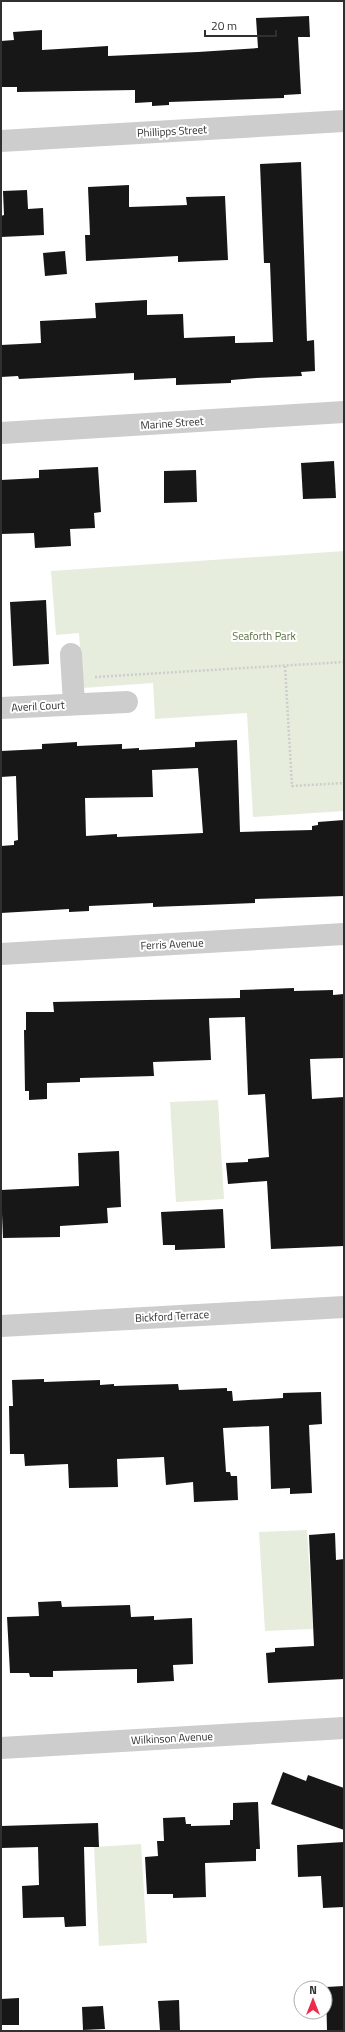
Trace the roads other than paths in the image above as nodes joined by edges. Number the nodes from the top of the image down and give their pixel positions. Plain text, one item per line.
1 (344, 121) edge
2 (1, 141) edge
3 (344, 412) edge
4 (1, 433) edge
5 (71, 654) dead end
6 (127, 702) dead end
7 (74, 704) junction
8 (1, 708) edge
9 (344, 934) edge
10 (1, 954) edge
11 (344, 1307) edge
12 (1, 1326) edge
13 (344, 1728) edge
14 (1, 1748) edge

1 - 2 street, Phillipps Street
3 - 4 street, Marine Street
5 - 7 street, Averil Court
6 - 7 street, Averil Court
7 - 8 street, Averil Court
9 - 10 street, Ferris Avenue
11 - 12 street, Bickford Terrace
13 - 14 street, Wilkinson Avenue

